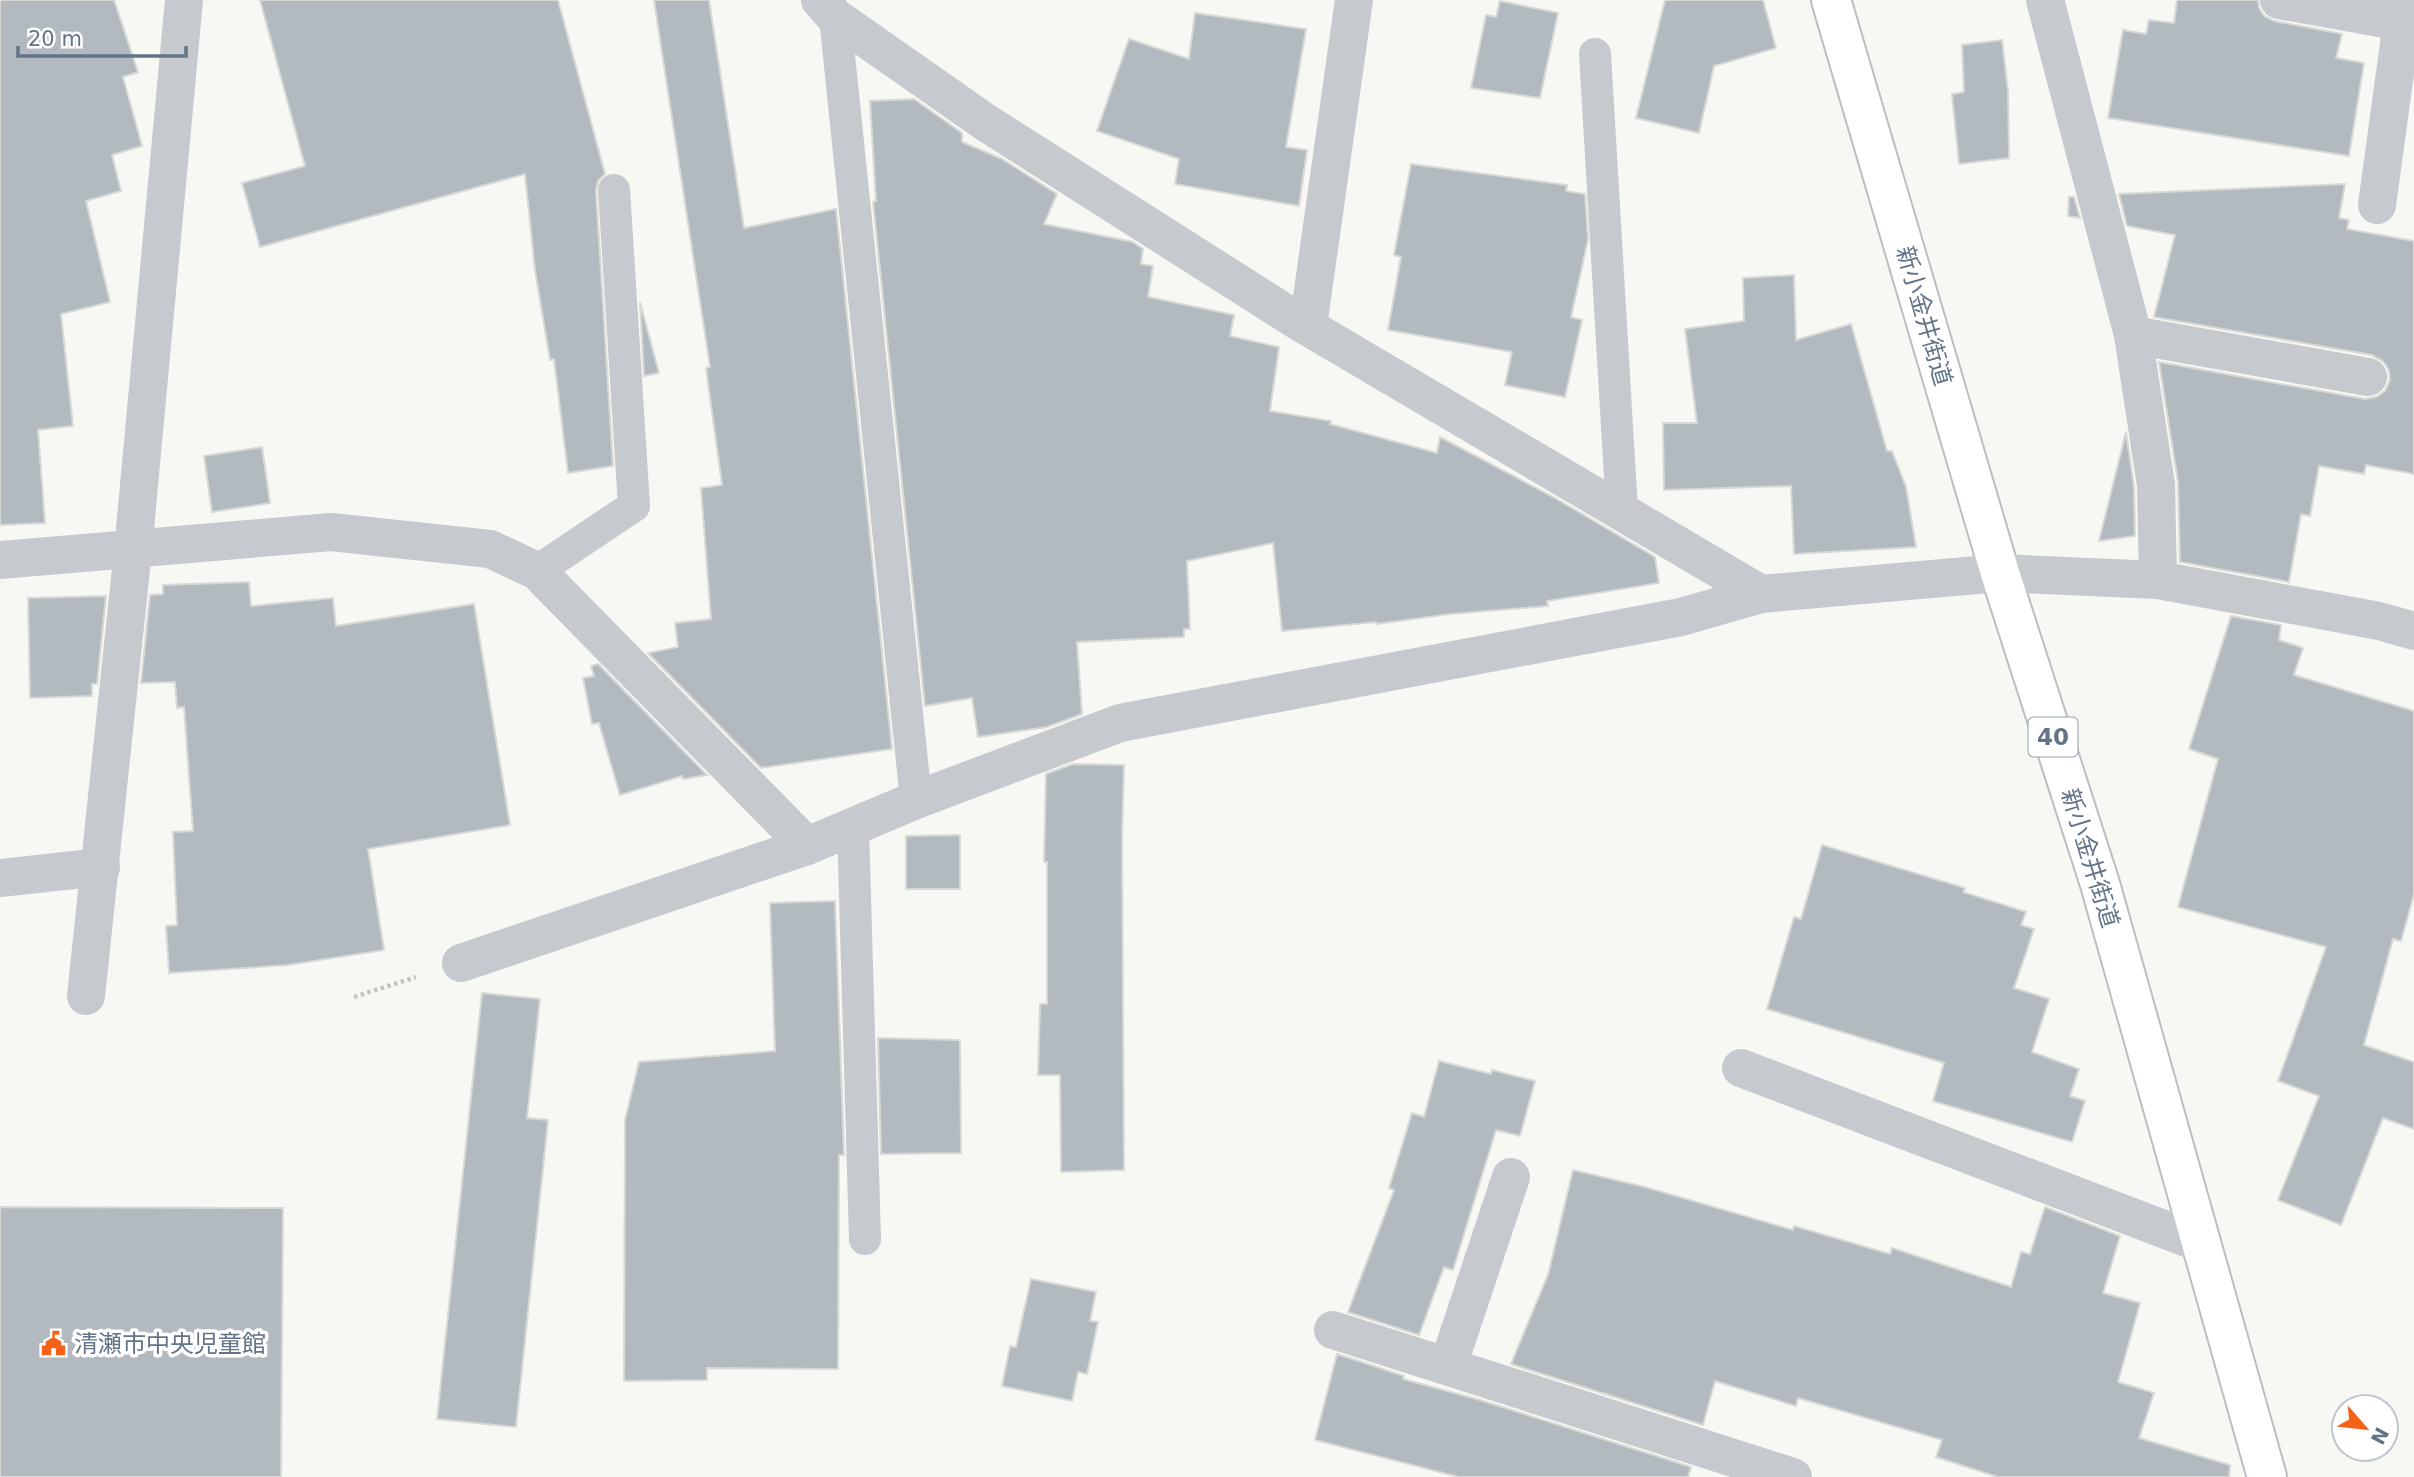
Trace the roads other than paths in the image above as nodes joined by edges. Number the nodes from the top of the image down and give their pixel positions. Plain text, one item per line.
1 (184, 0) edge
2 (1354, 0) edge
3 (1831, 0) edge
4 (2045, 0) edge
5 (2279, 0) edge
6 (827, 8) edge
7 (2403, 11) edge
8 (1595, 54) dead end
9 (614, 190) dead end
10 (2377, 205) dead end
11 (1308, 326) junction
12 (2133, 335) junction
13 (2368, 377) dead end
14 (1622, 512) junction
15 (133, 550) junction
16 (0, 560) edge
17 (537, 571) junction
18 (2000, 573) junction
19 (2158, 580) junction
20 (1761, 594) junction
21 (2414, 631) edge
22 (916, 800) junction
23 (853, 828) junction
24 (807, 846) junction
25 (101, 867) junction
26 (0, 878) edge
27 (461, 963) road end
28 (86, 996) dead end
29 (1741, 1069) dead end
30 (1511, 1177) dead end
31 (865, 1239) dead end
32 (2200, 1243) junction
33 (1333, 1330) dead end
34 (1448, 1366) junction
35 (1793, 1477) edge
36 (2267, 1477) edge

1 - 15 street
2 - 11 street
3 - 18 main road, 新小金井街道 / 40
4 - 12 street
5 - 7 street
6 - 11 street
6 - 22 lane
7 - 10 street
8 - 14 lane
9 - 17 lane
11 - 14 street
12 - 13 street
12 - 19 street
14 - 20 street
15 - 16 street
15 - 17 street
15 - 25 street
17 - 24 street
18 - 19 street
18 - 20 street
18 - 32 main road, 新小金井街道 / 40
19 - 21 street
20 - 22 street
22 - 23 street
23 - 24 street
23 - 31 lane
24 - 27 street
25 - 26 street
25 - 28 street
29 - 32 street
30 - 34 street
32 - 36 main road, 新小金井街道 / 40
33 - 34 street
34 - 35 street

